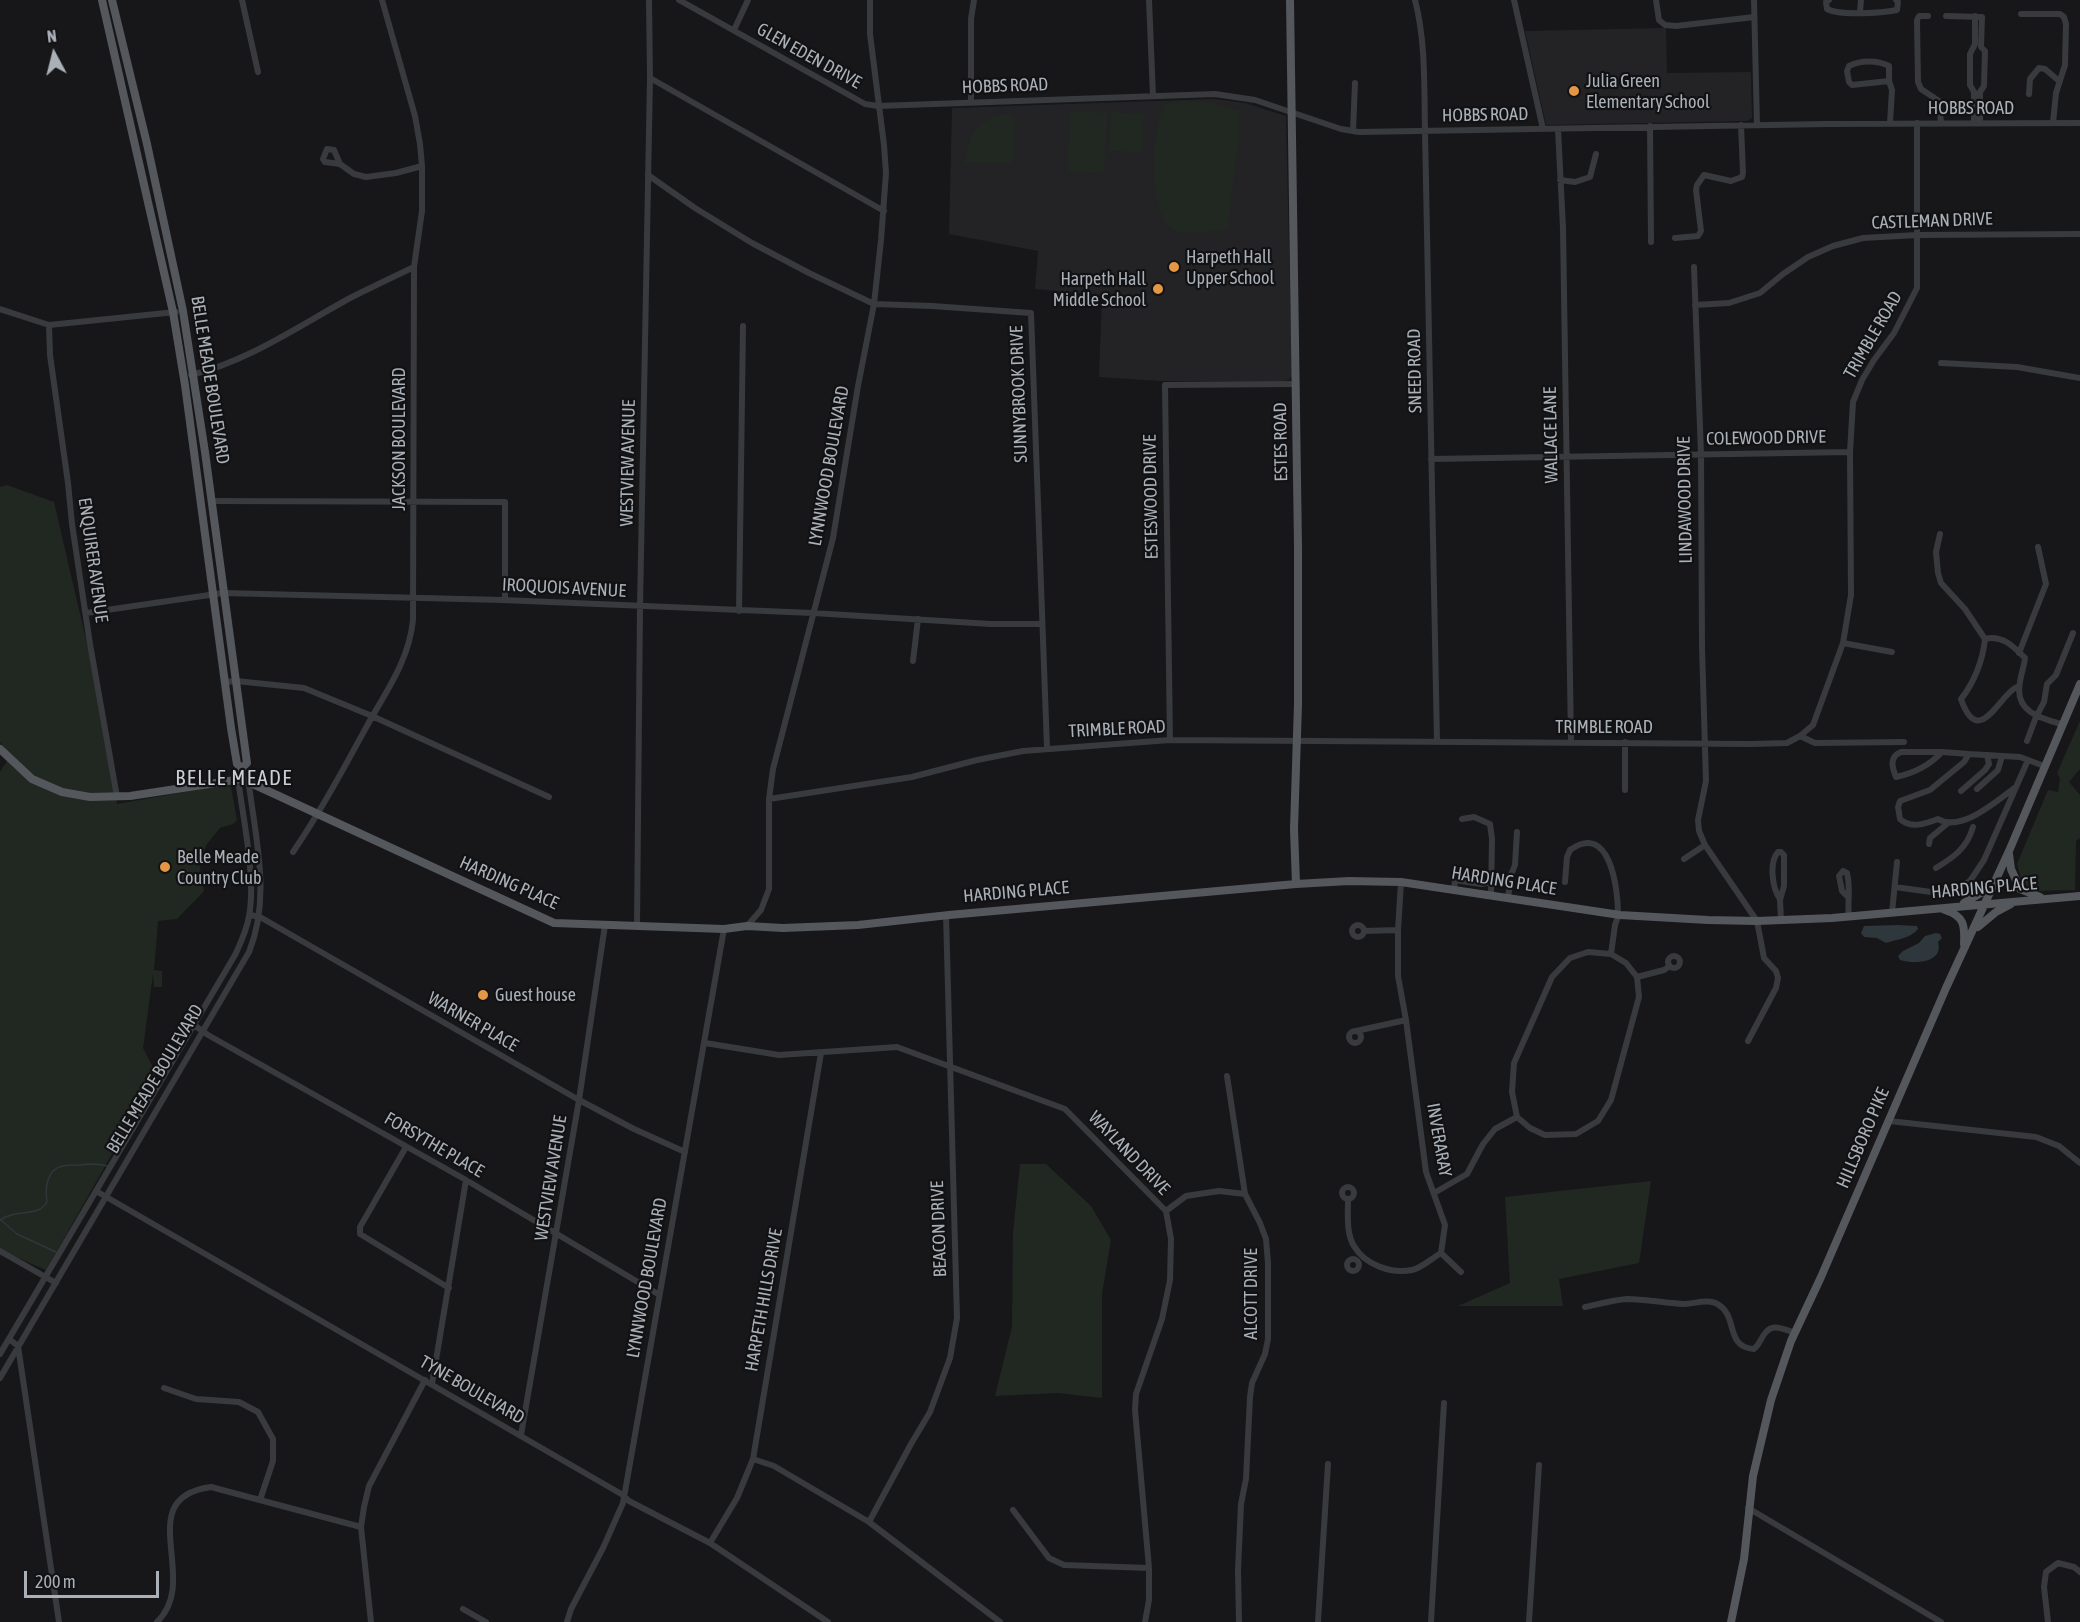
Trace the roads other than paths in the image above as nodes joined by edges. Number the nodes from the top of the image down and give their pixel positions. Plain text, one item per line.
1 (102, 0) edge
2 (112, 0) edge
3 (242, 0) edge
4 (382, 0) edge
5 (649, 0) edge
6 (679, 0) edge
7 (748, 0) edge
8 (870, 0) edge
9 (974, 0) edge
10 (1149, 0) edge
11 (1290, 0) edge
12 (1415, 0) edge
13 (1514, 0) edge
14 (1656, 0) edge
15 (1754, 0) edge
16 (1829, 0) edge
17 (1861, 0) edge
18 (1896, 0) edge
19 (1860, 12) junction
20 (2021, 14) dead end
21 (1928, 16) dead end
22 (1946, 16) dead end
23 (1754, 17) junction
24 (734, 30) junction
25 (1977, 47) junction
26 (258, 72) dead end
27 (650, 78) junction
28 (1889, 81) junction
29 (2059, 81) junction
30 (1355, 83) dead end
31 (1977, 92) junction
32 (2029, 94) dead end
33 (1153, 96) junction
34 (971, 102) junction
35 (896, 105) joint
36 (878, 106) junction
37 (1291, 112) junction
38 (1890, 123) junction
39 (1917, 123) junction
40 (1941, 123) junction
41 (1977, 123) junction
42 (2053, 123) junction
43 (2080, 123) edge
44 (1741, 125) junction
45 (1756, 125) junction
46 (1650, 126) junction
47 (1543, 129) junction
48 (1558, 129) junction
49 (1353, 131) junction
50 (1425, 132) junction
51 (1596, 154) dead end
52 (340, 164) dead end
53 (422, 166) junction
54 (648, 175) junction
55 (154, 178) junction
56 (144, 180) junction
57 (1560, 180) junction
58 (161, 208) junction
59 (151, 211) junction
60 (884, 211) junction
61 (2080, 234) edge
62 (1917, 235) junction
63 (1675, 238) dead end
64 (1652, 242) dead end
65 (414, 267) junction
66 (1694, 267) dead end
67 (874, 304) junction
68 (1695, 305) junction
69 (0, 309) edge
70 (173, 312) junction
71 (183, 312) junction
72 (49, 325) junction
73 (743, 326) dead end
74 (1941, 363) dead end
75 (194, 375) junction
76 (183, 377) junction
77 (2080, 378) edge
78 (1296, 384) junction
79 (1850, 452) junction
80 (1701, 454) junction
81 (1566, 457) junction
82 (1431, 459) junction
83 (212, 501) junction
84 (414, 501) junction
85 (200, 503) junction
86 (1940, 534) dead end
87 (2038, 547) dead end
88 (223, 593) junction
89 (213, 594) junction
90 (414, 597) junction
91 (505, 600) junction
92 (640, 607) junction
93 (739, 611) junction
94 (86, 613) junction
95 (813, 614) junction
96 (918, 620) junction
97 (1042, 624) junction
98 (2073, 633) dead end
99 (1985, 639) junction
100 (1843, 643) junction
101 (1892, 652) dead end
102 (2019, 653) junction
103 (914, 661) dead end
104 (236, 681) junction
105 (225, 682) junction
106 (2080, 684) edge
107 (2019, 688) junction
108 (372, 716) junction
109 (2036, 717) junction
110 (2061, 724) junction
111 (1800, 736) junction
112 (1170, 740) junction
113 (1297, 741) junction
114 (1437, 741) junction
115 (2027, 741) dead end
116 (1571, 742) junction
117 (1625, 742) junction
118 (1705, 742) junction
119 (1904, 742) dead end
120 (0, 748) edge
121 (1047, 748) junction
122 (1942, 752) junction
123 (1969, 754) junction
124 (1987, 755) junction
125 (2002, 756) junction
126 (2028, 760) junction
127 (2044, 766) junction
128 (242, 768) junction
129 (242, 779) junction
130 (2016, 786) junction
131 (1977, 789) dead end
132 (1625, 790) dead end
133 (1961, 791) dead end
134 (117, 797) junction
135 (549, 797) dead end
136 (769, 799) junction
137 (319, 813) junction
138 (1461, 819) dead end
139 (1948, 823) junction
140 (1973, 827) dead end
141 (1517, 832) dead end
142 (1929, 844) dead end
143 (1705, 845) junction
144 (293, 852) dead end
145 (2009, 852) junction
146 (1684, 859) dead end
147 (1897, 862) dead end
148 (1936, 868) dead end
149 (1401, 882) junction
150 (1492, 882) junction
151 (1565, 882) dead end
152 (1296, 884) junction
153 (1994, 885) junction
154 (1895, 887) junction
155 (1454, 890) junction
156 (1491, 896) junction
157 (1847, 896) dead end
158 (2080, 896) edge
159 (1508, 898) junction
160 (1780, 898) junction
161 (2047, 899) junction
162 (2020, 900) junction
163 (1986, 904) junction
164 (1955, 907) junction
165 (1939, 909) junction
166 (1892, 913) junction
167 (1618, 914) junction
168 (250, 915) junction
169 (946, 915) junction
170 (260, 916) junction
171 (1849, 916) junction
172 (1781, 920) junction
173 (1757, 921) junction
174 (606, 925) junction
175 (637, 926) junction
176 (747, 926) junction
177 (724, 929) junction
178 (1398, 930) junction
179 (1364, 931) dead end
180 (1970, 937) junction
181 (1964, 950) junction
182 (1611, 954) junction
183 (1670, 966) dead end
184 (1637, 977) junction
185 (1406, 1020) junction
186 (194, 1025) junction
187 (203, 1031) junction
188 (1356, 1031) dead end
189 (1748, 1041) dead end
190 (705, 1042) junction
191 (821, 1053) junction
192 (949, 1066) junction
193 (1227, 1076) dead end
194 (579, 1100) junction
195 (1518, 1117) junction
196 (1889, 1121) junction
197 (406, 1147) junction
198 (685, 1152) junction
199 (2080, 1163) edge
200 (466, 1180) junction
201 (96, 1191) junction
202 (1434, 1193) junction
203 (1245, 1194) junction
204 (106, 1196) junction
205 (1348, 1199) dead end
206 (1166, 1211) junction
207 (557, 1233) junction
208 (0, 1251) edge
209 (1441, 1253) junction
210 (1363, 1255) junction
211 (1357, 1261) dead end
212 (1461, 1272) dead end
213 (46, 1276) junction
214 (56, 1283) junction
215 (448, 1287) junction
216 (658, 1294) junction
217 (1585, 1307) dead end
218 (1795, 1333) junction
219 (9, 1339) junction
220 (18, 1346) junction
221 (0, 1354) edge
222 (0, 1378) edge
223 (425, 1380) junction
224 (432, 1384) junction
225 (164, 1388) dead end
226 (1444, 1403) dead end
227 (521, 1435) junction
228 (753, 1459) junction
229 (1328, 1464) dead end
230 (1539, 1465) dead end
231 (623, 1495) junction
232 (260, 1500) junction
233 (1748, 1508) junction
234 (1013, 1510) dead end
235 (869, 1522) junction
236 (361, 1527) junction
237 (710, 1543) junction
238 (1149, 1568) junction
239 (2080, 1572) edge
240 (463, 1609) dead end
241 (59, 1622) edge
242 (157, 1622) edge
243 (370, 1622) edge
244 (486, 1622) edge
245 (567, 1622) edge
246 (828, 1622) edge
247 (1000, 1622) edge
248 (1145, 1622) edge
249 (1239, 1622) edge
250 (1318, 1622) edge
251 (1431, 1622) edge
252 (1529, 1622) edge
253 (1731, 1622) edge
254 (1941, 1622) edge
255 (2048, 1622) edge

1 - 56 main road, BELLE MEADE BOULEVARD
2 - 55 main road, BELLE MEADE BOULEVARD
3 - 26 street
4 - 53 street, JACKSON BOULEVARD
5 - 27 street, WESTVIEW AVENUE
6 - 24 street, GLEN EDEN DRIVE
7 - 24 street
8 - 36 street, LYNNWOOD BOULEVARD
9 - 34 street
10 - 33 street
11 - 37 main road, ESTES ROAD
12 - 50 street, SNEED ROAD
13 - 47 street
14 - 23 street
15 - 23 street
16 - 19 street
17 - 19 street
18 - 19 street
20 - 29 street
21 - 40 street
22 - 25 street
23 - 45 street
24 - 36 street, GLEN EDEN DRIVE
25 - 31 street
25 - 31 street
27 - 54 street, WESTVIEW AVENUE
27 - 60 street
28 - 28 street
28 - 38 street
29 - 32 street
29 - 42 street
30 - 49 street
31 - 41 street
33 - 34 street, HOBBS ROAD
33 - 37 street, HOBBS ROAD
34 - 35 street, HOBBS ROAD
35 - 36 street, GLEN EDEN DRIVE
36 - 60 street, LYNNWOOD BOULEVARD
37 - 49 street, HOBBS ROAD
37 - 78 main road, ESTES ROAD
38 - 39 street, HOBBS ROAD
38 - 45 street, HOBBS ROAD
39 - 40 street, HOBBS ROAD
39 - 62 street, TRIMBLE ROAD
40 - 41 street, HOBBS ROAD
41 - 42 street, HOBBS ROAD
42 - 43 street, HOBBS ROAD
44 - 45 street, HOBBS ROAD
44 - 46 street, HOBBS ROAD
44 - 63 street
46 - 48 street, HOBBS ROAD
46 - 64 street
47 - 48 street, HOBBS ROAD
47 - 50 street, HOBBS ROAD
48 - 57 street, WALLACE LANE
49 - 50 street, HOBBS ROAD
50 - 82 street, SNEED ROAD
51 - 57 street
52 - 53 street
53 - 65 street, JACKSON BOULEVARD
54 - 67 street, SUNNYBROOK DRIVE
54 - 92 street, WESTVIEW AVENUE
55 - 56 main road
55 - 58 main road, BELLE MEADE BOULEVARD
56 - 59 main road, BELLE MEADE BOULEVARD
57 - 81 street, WALLACE LANE
58 - 59 main road
58 - 71 main road, BELLE MEADE BOULEVARD
59 - 70 main road, BELLE MEADE BOULEVARD
60 - 67 street, LYNNWOOD BOULEVARD
61 - 62 street, CASTLEMAN DRIVE
62 - 68 street, CASTLEMAN DRIVE
62 - 79 street, TRIMBLE ROAD
65 - 75 street
65 - 84 street, JACKSON BOULEVARD
66 - 68 street, LINDAWOOD DRIVE
67 - 95 street, LYNNWOOD BOULEVARD
67 - 97 street, SUNNYBROOK DRIVE
68 - 80 street, LINDAWOOD DRIVE
69 - 72 street
70 - 71 street
70 - 72 street
70 - 76 main road, BELLE MEADE BOULEVARD
71 - 75 main road, BELLE MEADE BOULEVARD
72 - 94 street, ENQUIRER AVENUE
73 - 93 street
74 - 77 street
75 - 76 street
75 - 83 main road, BELLE MEADE BOULEVARD
76 - 85 main road, BELLE MEADE BOULEVARD
78 - 112 street, ESTESWOOD DRIVE
78 - 113 main road, ESTES ROAD
79 - 80 street, COLEWOOD DRIVE
79 - 100 street, TRIMBLE ROAD
80 - 81 street, COLEWOOD DRIVE
80 - 118 street, LINDAWOOD DRIVE
81 - 82 street, COLEWOOD DRIVE
81 - 116 street, WALLACE LANE
82 - 114 street, SNEED ROAD
83 - 84 street
83 - 85 main road
83 - 88 main road, BELLE MEADE BOULEVARD
84 - 90 street, JACKSON BOULEVARD
84 - 91 street
85 - 89 main road, BELLE MEADE BOULEVARD
86 - 99 street
87 - 102 street
88 - 89 street, IROQUOIS AVENUE
88 - 90 street, IROQUOIS AVENUE
88 - 104 main road, BELLE MEADE BOULEVARD
89 - 94 street, IROQUOIS AVENUE
89 - 105 main road, BELLE MEADE BOULEVARD
90 - 91 street, IROQUOIS AVENUE
90 - 108 street, JACKSON BOULEVARD
91 - 92 street, IROQUOIS AVENUE
92 - 93 street, IROQUOIS AVENUE
92 - 175 street, WESTVIEW AVENUE
93 - 95 street, IROQUOIS AVENUE
94 - 134 street, ENQUIRER AVENUE
95 - 96 street, IROQUOIS AVENUE
95 - 136 street, LYNNWOOD BOULEVARD
96 - 97 street, IROQUOIS AVENUE
96 - 103 street
97 - 121 street, SUNNYBROOK DRIVE
98 - 109 street
99 - 102 street
99 - 107 street
100 - 101 street
100 - 111 street, TRIMBLE ROAD
102 - 107 street
104 - 105 street
104 - 108 street
104 - 128 main road, BELLE MEADE BOULEVARD
105 - 128 main road, BELLE MEADE BOULEVARD
106 - 110 main road, HILLSBORO PIKE
107 - 109 street
108 - 135 street
108 - 137 street, JACKSON BOULEVARD
109 - 110 street
109 - 115 street
110 - 127 main road, HILLSBORO PIKE
111 - 118 street, TRIMBLE ROAD
111 - 119 street
112 - 113 street, TRIMBLE ROAD
112 - 121 street, TRIMBLE ROAD
113 - 114 street, TRIMBLE ROAD
113 - 152 main road, ESTES ROAD
114 - 116 street, TRIMBLE ROAD
116 - 117 street, TRIMBLE ROAD
117 - 118 street, TRIMBLE ROAD
117 - 132 street
118 - 143 street
120 - 134 main road
121 - 136 street, TRIMBLE ROAD
122 - 122 street
122 - 123 street
123 - 124 street
123 - 139 street
124 - 125 street
124 - 133 street
125 - 126 street
125 - 131 street
126 - 127 street
126 - 130 street
127 - 145 main road, HILLSBORO PIKE
128 - 129 main road, BELLE MEADE BOULEVARD
129 - 134 main road
129 - 137 main road, HARDING PLACE
129 - 168 street, BELLE MEADE BOULEVARD
129 - 170 street, BELLE MEADE BOULEVARD
130 - 139 street
130 - 154 street
136 - 176 street, LYNNWOOD BOULEVARD
137 - 144 street, JACKSON BOULEVARD
137 - 174 main road, HARDING PLACE
138 - 150 street
139 - 142 street
140 - 148 street
141 - 159 street
143 - 146 street
143 - 173 street
145 - 153 main road, HILLSBORO PIKE
145 - 161 main road
147 - 154 street
149 - 152 main road, HARDING PLACE
149 - 155 main road, HARDING PLACE
149 - 178 street, INVERARAY
150 - 155 street
150 - 156 street
151 - 167 street
152 - 169 main road, HARDING PLACE
153 - 163 main road, HILLSBORO PIKE
153 - 164 main road
154 - 166 street
155 - 156 main road, HARDING PLACE
156 - 159 main road, HARDING PLACE
157 - 171 street
158 - 161 main road, HARDING PLACE
159 - 167 main road, HARDING PLACE
160 - 160 street
160 - 172 street
161 - 162 main road, HARDING PLACE
162 - 163 main road, HARDING PLACE
162 - 180 main road
163 - 164 main road, HARDING PLACE
163 - 180 main road, HILLSBORO PIKE
164 - 165 main road, HARDING PLACE
165 - 166 main road, HARDING PLACE
165 - 181 main road
166 - 171 main road, HARDING PLACE
167 - 173 main road, HARDING PLACE
167 - 182 street
168 - 170 street, WARNER PLACE
168 - 186 street, BELLE MEADE BOULEVARD
169 - 176 main road, HARDING PLACE
169 - 192 street, BEACON DRIVE
170 - 187 street, BELLE MEADE BOULEVARD
170 - 194 street, WARNER PLACE
171 - 172 main road, HARDING PLACE
172 - 173 main road, HARDING PLACE
173 - 189 street
174 - 175 main road, HARDING PLACE
174 - 194 street, WESTVIEW AVENUE
175 - 177 main road, HARDING PLACE
176 - 177 main road, HARDING PLACE
177 - 190 street, LYNNWOOD BOULEVARD
178 - 179 street
178 - 185 street, INVERARAY
180 - 181 main road, HILLSBORO PIKE
181 - 196 main road, HILLSBORO PIKE
182 - 184 street
182 - 195 street
183 - 184 street
184 - 195 street
185 - 188 street
185 - 202 street, INVERARAY
186 - 187 street, FORSYTHE PLACE
186 - 201 street, BELLE MEADE BOULEVARD
187 - 197 street, FORSYTHE PLACE
187 - 204 street, BELLE MEADE BOULEVARD
190 - 191 street, WAYLAND DRIVE
190 - 198 street, LYNNWOOD BOULEVARD
191 - 192 street, WAYLAND DRIVE
191 - 228 street, HARPETH HILLS DRIVE
192 - 206 street, WAYLAND DRIVE
192 - 235 street, BEACON DRIVE
193 - 203 street, ALCOTT DRIVE
194 - 198 street, WARNER PLACE
194 - 207 street, WESTVIEW AVENUE
195 - 202 street
196 - 199 street
196 - 218 main road, HILLSBORO PIKE
197 - 200 street, FORSYTHE PLACE
197 - 215 street
198 - 216 street, LYNNWOOD BOULEVARD
200 - 207 street, FORSYTHE PLACE
200 - 215 street
201 - 204 street, TYNE BOULEVARD
201 - 213 street, BELLE MEADE BOULEVARD
202 - 209 street, INVERARAY
203 - 206 street
203 - 249 street, ALCOTT DRIVE
204 - 214 street, BELLE MEADE BOULEVARD
204 - 223 street, TYNE BOULEVARD
205 - 210 street
206 - 238 street, WAYLAND DRIVE
207 - 216 street, FORSYTHE PLACE
207 - 227 street, WESTVIEW AVENUE
208 - 213 street
209 - 210 street
209 - 212 street
210 - 211 street
213 - 214 street
213 - 219 street, BELLE MEADE BOULEVARD
214 - 220 street, BELLE MEADE BOULEVARD
215 - 224 street
216 - 231 street, LYNNWOOD BOULEVARD
217 - 218 street
218 - 233 main road, HILLSBORO PIKE
219 - 220 street
219 - 221 street, BELLE MEADE BOULEVARD
220 - 222 street, BELLE MEADE BOULEVARD
220 - 241 street
223 - 224 street, TYNE BOULEVARD
223 - 236 street
224 - 227 street, TYNE BOULEVARD
225 - 232 street
226 - 251 street
227 - 231 street, TYNE BOULEVARD
228 - 235 street
228 - 237 street, HARPETH HILLS DRIVE
229 - 250 street
230 - 252 street
231 - 237 street, TYNE BOULEVARD
231 - 245 street, LYNNWOOD BOULEVARD
232 - 236 street
232 - 242 street
233 - 253 main road, HILLSBORO PIKE
233 - 254 street
234 - 238 street
235 - 247 street
236 - 243 street
237 - 246 street, TYNE BOULEVARD
238 - 248 street, WAYLAND DRIVE
239 - 255 street
240 - 244 street

